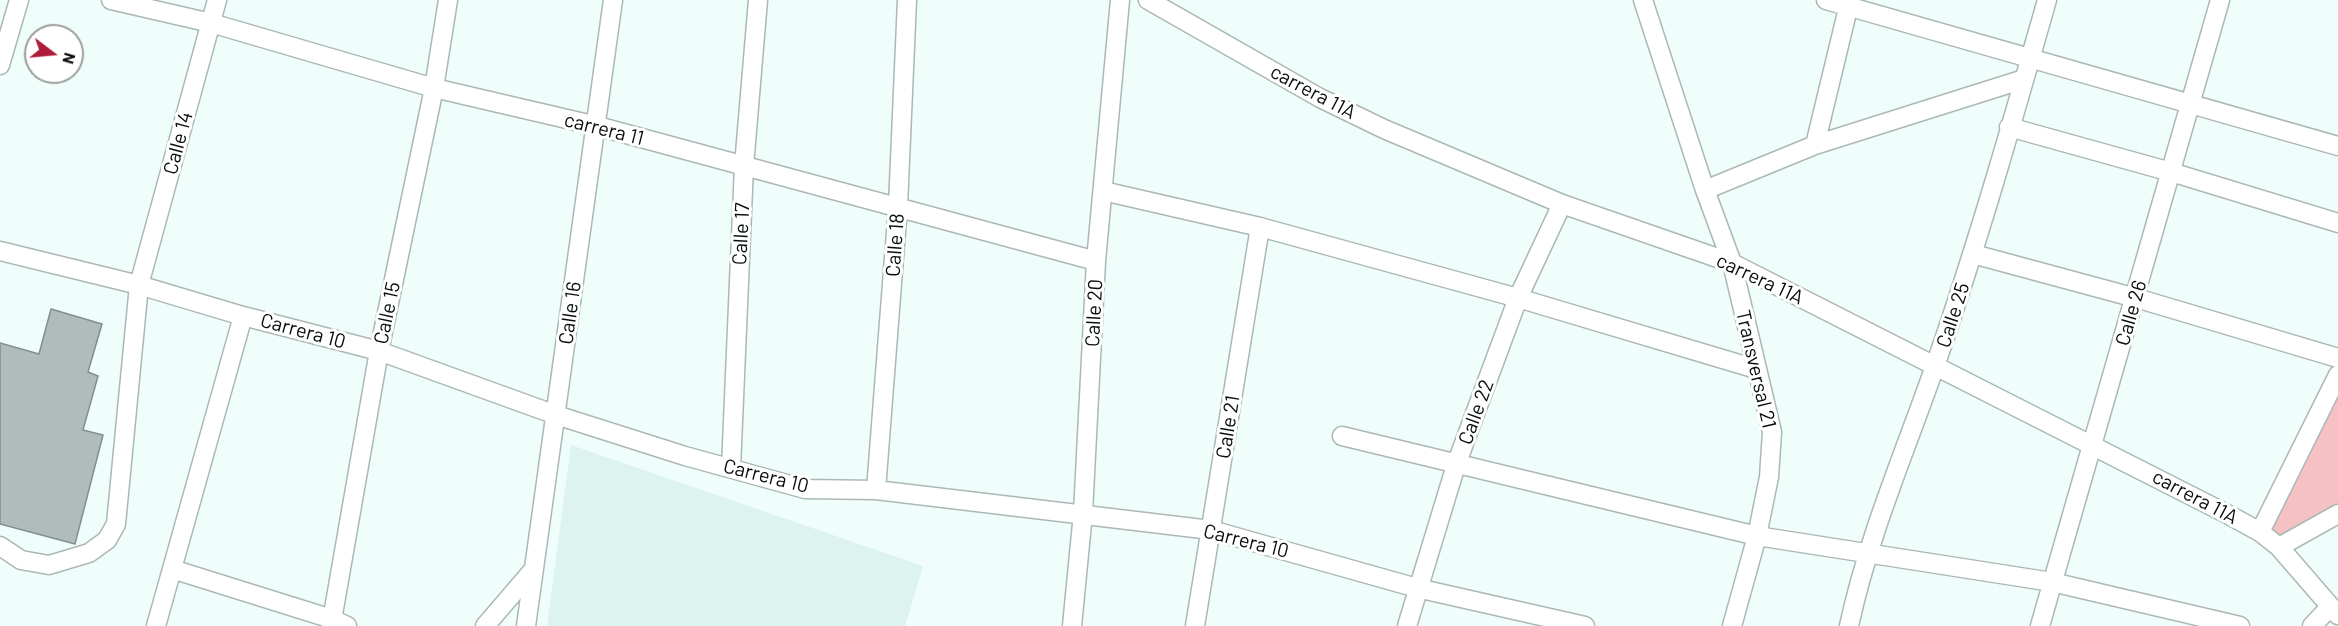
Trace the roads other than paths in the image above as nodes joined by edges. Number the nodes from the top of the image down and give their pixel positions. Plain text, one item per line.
1 (19, 0) edge
2 (111, 0) edge
3 (217, 0) edge
4 (448, 0) edge
5 (613, 0) edge
6 (758, 0) edge
7 (907, 0) edge
8 (1120, 0) edge
9 (1148, 0) edge
10 (1643, 0) edge
11 (1826, 0) edge
12 (2047, 0) edge
13 (2220, 0) edge
14 (1849, 3) edge
15 (211, 23) junction
16 (2030, 58) junction
17 (0, 65) edge
18 (2024, 79) junction
19 (434, 88) junction
20 (2191, 105) junction
21 (597, 126) junction
22 (2009, 128) junction
23 (1815, 145) junction
24 (2338, 146) edge
25 (744, 166) junction
26 (2171, 172) junction
27 (1705, 190) junction
28 (1103, 191) junction
29 (1562, 204) junction
30 (898, 206) junction
31 (2338, 223) edge
32 (1260, 227) junction
33 (0, 251) edge
34 (1973, 254) junction
35 (1096, 261) junction
36 (1732, 263) junction
37 (139, 285) junction
38 (1518, 298) junction
39 (2136, 298) junction
40 (243, 316) junction
41 (379, 351) junction
42 (2338, 358) edge
43 (1936, 366) junction
44 (1756, 369) junction
45 (2338, 375) edge
46 (556, 415) junction
47 (1342, 436) dead end
48 (2092, 444) junction
49 (1456, 465) junction
50 (731, 468) junction
51 (876, 490) junction
52 (1083, 513) junction
53 (2338, 514) edge
54 (1211, 530) junction
55 (2260, 532) junction
56 (1757, 536) junction
57 (0, 546) edge
58 (2279, 548) junction
59 (1868, 554) junction
60 (172, 569) junction
61 (533, 570) junction
62 (2052, 582) junction
63 (1417, 588) junction
64 (2334, 611) edge
65 (336, 624) edge
66 (156, 626) edge
67 (485, 626) edge
68 (526, 626) edge
69 (1072, 626) edge
70 (1195, 626) edge
71 (1407, 626) edge
72 (1585, 626) edge
73 (1732, 626) edge
74 (1850, 626) edge
75 (2040, 626) edge
76 (2240, 626) edge
77 (2312, 626) edge

1 - 17 street
2 - 15 street, carrera 11
3 - 15 street, Calle 14
4 - 19 street, Calle 15
5 - 21 street, Calle 16
6 - 25 street, Calle 17
7 - 30 street, Calle 18
8 - 28 street, Calle 20
9 - 29 street, carrera 11A
10 - 27 street, Transversal 21
11 - 14 street
12 - 16 street, Calle 25
13 - 20 street, Calle 26
14 - 16 street
14 - 23 street
15 - 19 street, carrera 11
15 - 37 street, Calle 14
16 - 18 street, Calle 25
16 - 20 street
18 - 22 street, Calle 25
18 - 23 street
19 - 21 street, carrera 11
19 - 41 street, Calle 15
20 - 24 street
20 - 26 street, Calle 26
21 - 25 street, carrera 11
21 - 46 street, Calle 16
22 - 26 street
22 - 34 street, Calle 25
23 - 27 street
25 - 30 street, carrera 11
25 - 50 street, Calle 17
26 - 31 street
26 - 39 street, Calle 26
27 - 36 street, Transversal 21
28 - 32 street
28 - 35 street, Calle 20
29 - 36 street, carrera 11A
29 - 38 street, Calle 22
30 - 35 street, carrera 11
30 - 51 street, Calle 18
32 - 38 street
32 - 54 street, Calle 21
33 - 37 street, Carrera 10
34 - 39 street
34 - 43 street, Calle 25
35 - 52 street, Calle 20
36 - 43 street, carrera 11A
36 - 44 street, Transversal 21
37 - 40 street, Carrera 10
37 - 57 street, Calle 14
38 - 44 street
38 - 49 street, Calle 22
39 - 42 street
39 - 48 street, Calle 26
40 - 41 street, Carrera 10
40 - 60 street
41 - 46 street, Carrera 10
41 - 65 street, Calle 15
43 - 48 street, carrera 11A
43 - 59 street, Calle 25
44 - 56 street, Transversal 21
45 - 55 street
46 - 50 street, Carrera 10
46 - 61 street, Calle 16
47 - 49 street
48 - 55 street, carrera 11A
48 - 62 street, Calle 26
49 - 56 street
49 - 63 street, Calle 22
50 - 51 street, Carrera 10
51 - 52 street, Carrera 10
52 - 54 street, Carrera 10
52 - 69 street, Calle 20
53 - 58 street
54 - 63 street, Carrera 10
54 - 70 street, Calle 21
55 - 58 street, carrera 11A
56 - 59 street
56 - 73 street, Transversal 21
58 - 64 street, carrera 11A
59 - 62 street
59 - 74 street, Calle 25
60 - 65 street
60 - 66 street
61 - 67 street
61 - 68 street, Calle 16
62 - 75 street, Calle 26
62 - 76 street
63 - 71 street, Calle 22
63 - 72 street, Carrera 10
64 - 77 street

